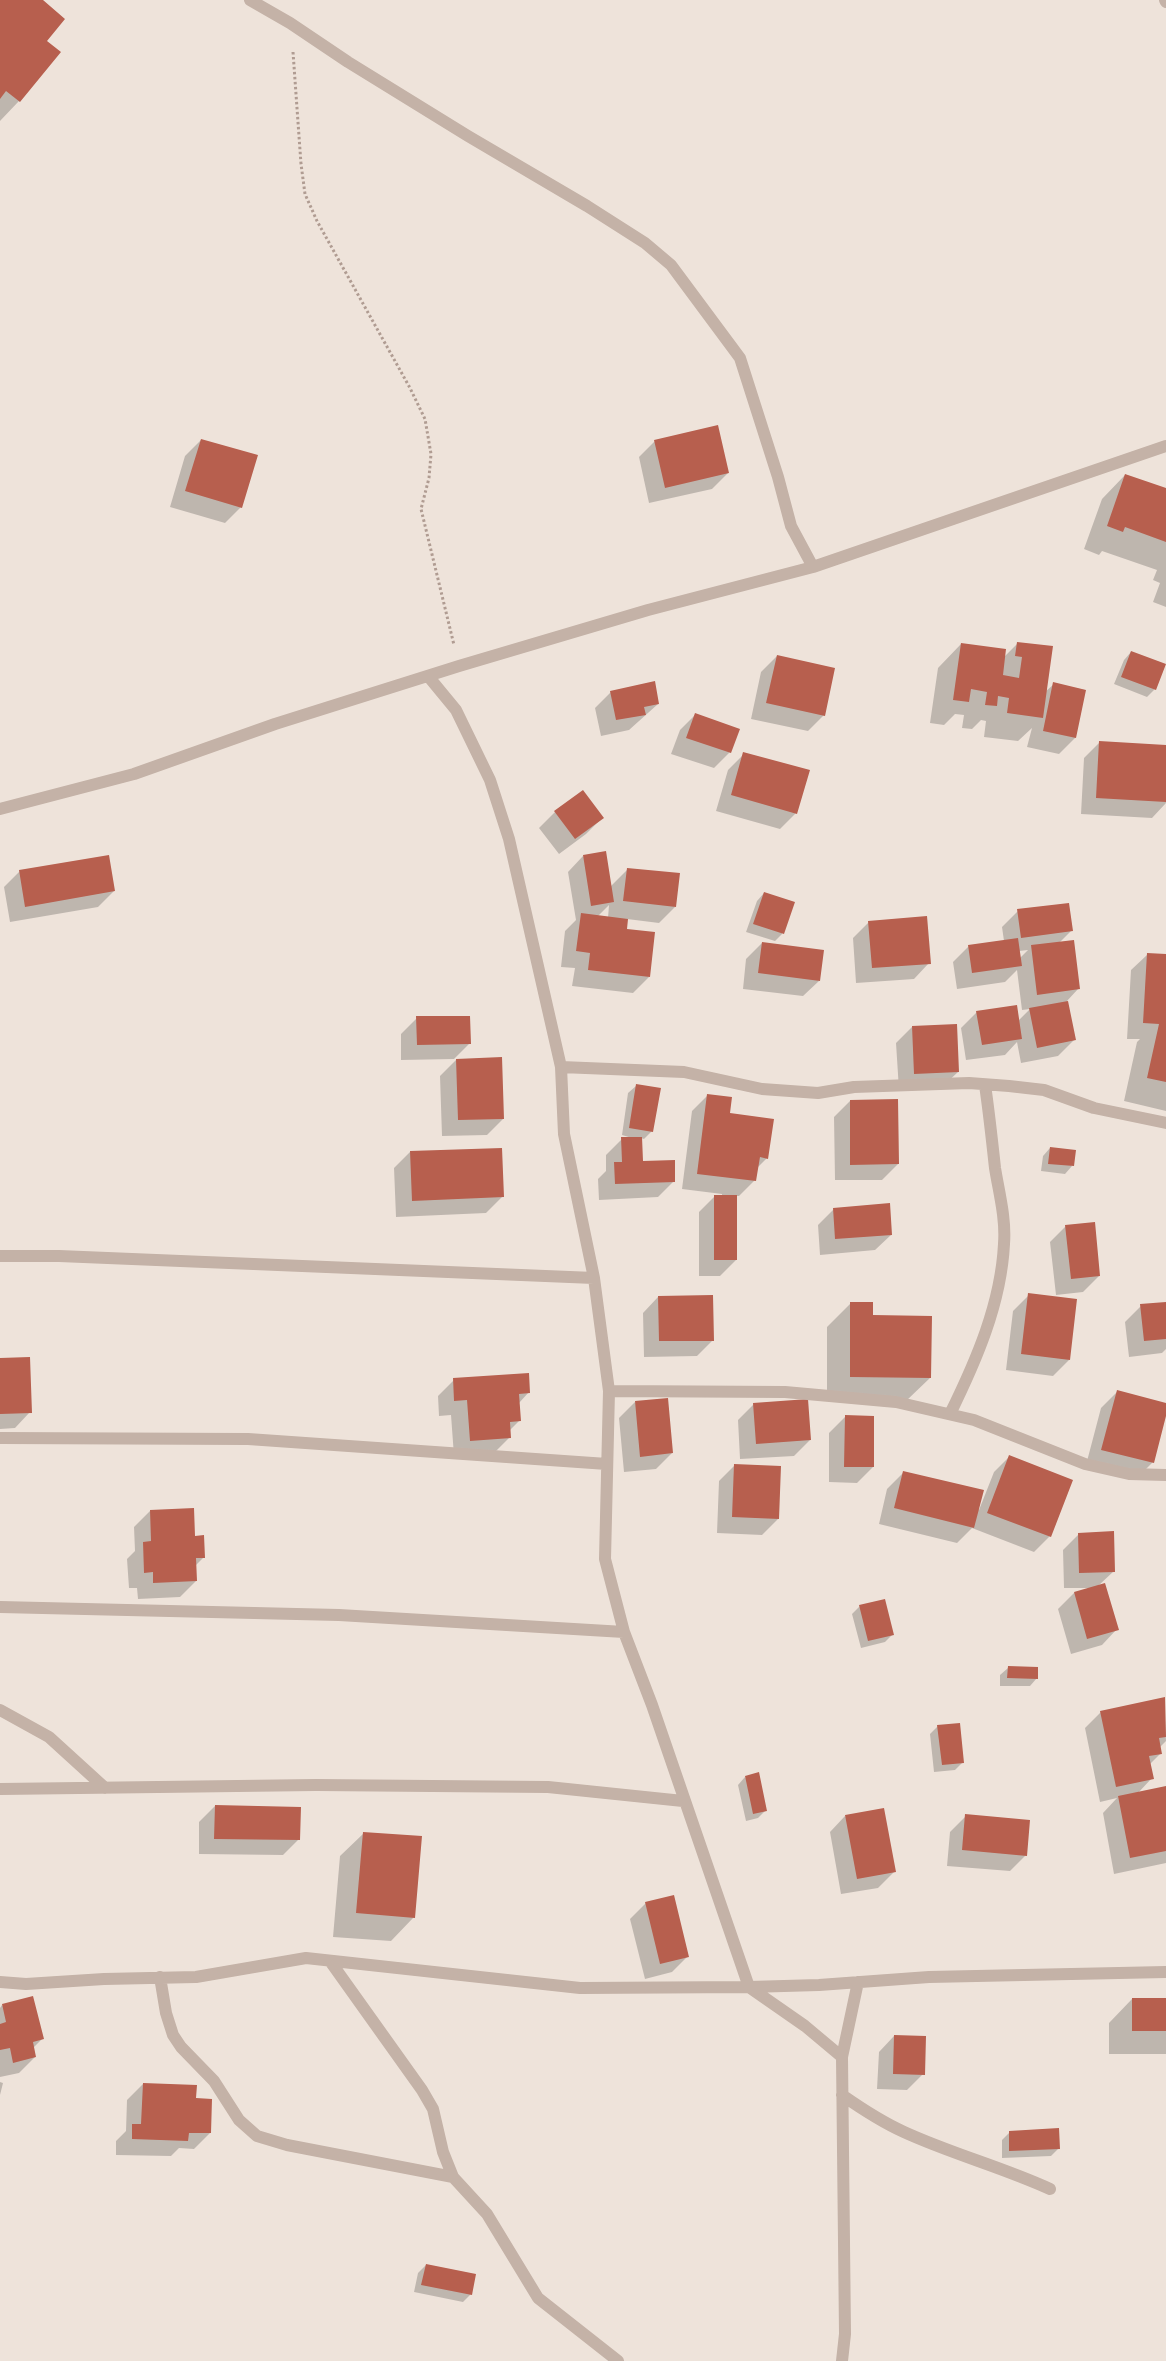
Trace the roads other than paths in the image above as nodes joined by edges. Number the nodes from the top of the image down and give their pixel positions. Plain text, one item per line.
1 (250, 0) edge
2 (1166, 446) edge
3 (813, 567) junction
4 (428, 676) junction
5 (0, 809) edge
6 (561, 1067) junction
7 (985, 1085) junction
8 (1166, 1122) edge
9 (0, 1256) edge
10 (594, 1278) junction
11 (609, 1391) junction
12 (950, 1414) junction
13 (0, 1438) edge
14 (606, 1464) junction
15 (1166, 1475) edge
16 (0, 1607) edge
17 (624, 1632) junction
18 (0, 1710) edge
19 (105, 1788) junction
20 (0, 1790) edge
21 (683, 1801) junction
22 (330, 1961) junction
23 (1166, 1972) edge
24 (160, 1977) junction
25 (0, 1982) edge
26 (858, 1982) junction
27 (749, 1987) junction
28 (842, 2057) junction
29 (842, 2095) junction
30 (453, 2176) junction
31 (1050, 2189) dead end
32 (618, 2361) edge
33 (842, 2361) edge

1 - 3 street
2 - 3 street
3 - 4 street
4 - 5 street
4 - 6 street
6 - 7 street
6 - 10 street
7 - 8 street
7 - 12 street
9 - 10 street
10 - 11 street
11 - 12 street
11 - 14 street
12 - 15 street
13 - 14 street
14 - 17 street
16 - 17 street
17 - 21 street
18 - 19 street
19 - 20 street
19 - 21 street
21 - 27 street
22 - 24 street
22 - 27 street
22 - 30 street
23 - 26 street
24 - 25 street
24 - 30 street
26 - 27 street
26 - 28 street
27 - 28 street
28 - 29 street
29 - 31 street
29 - 33 street
30 - 32 street

